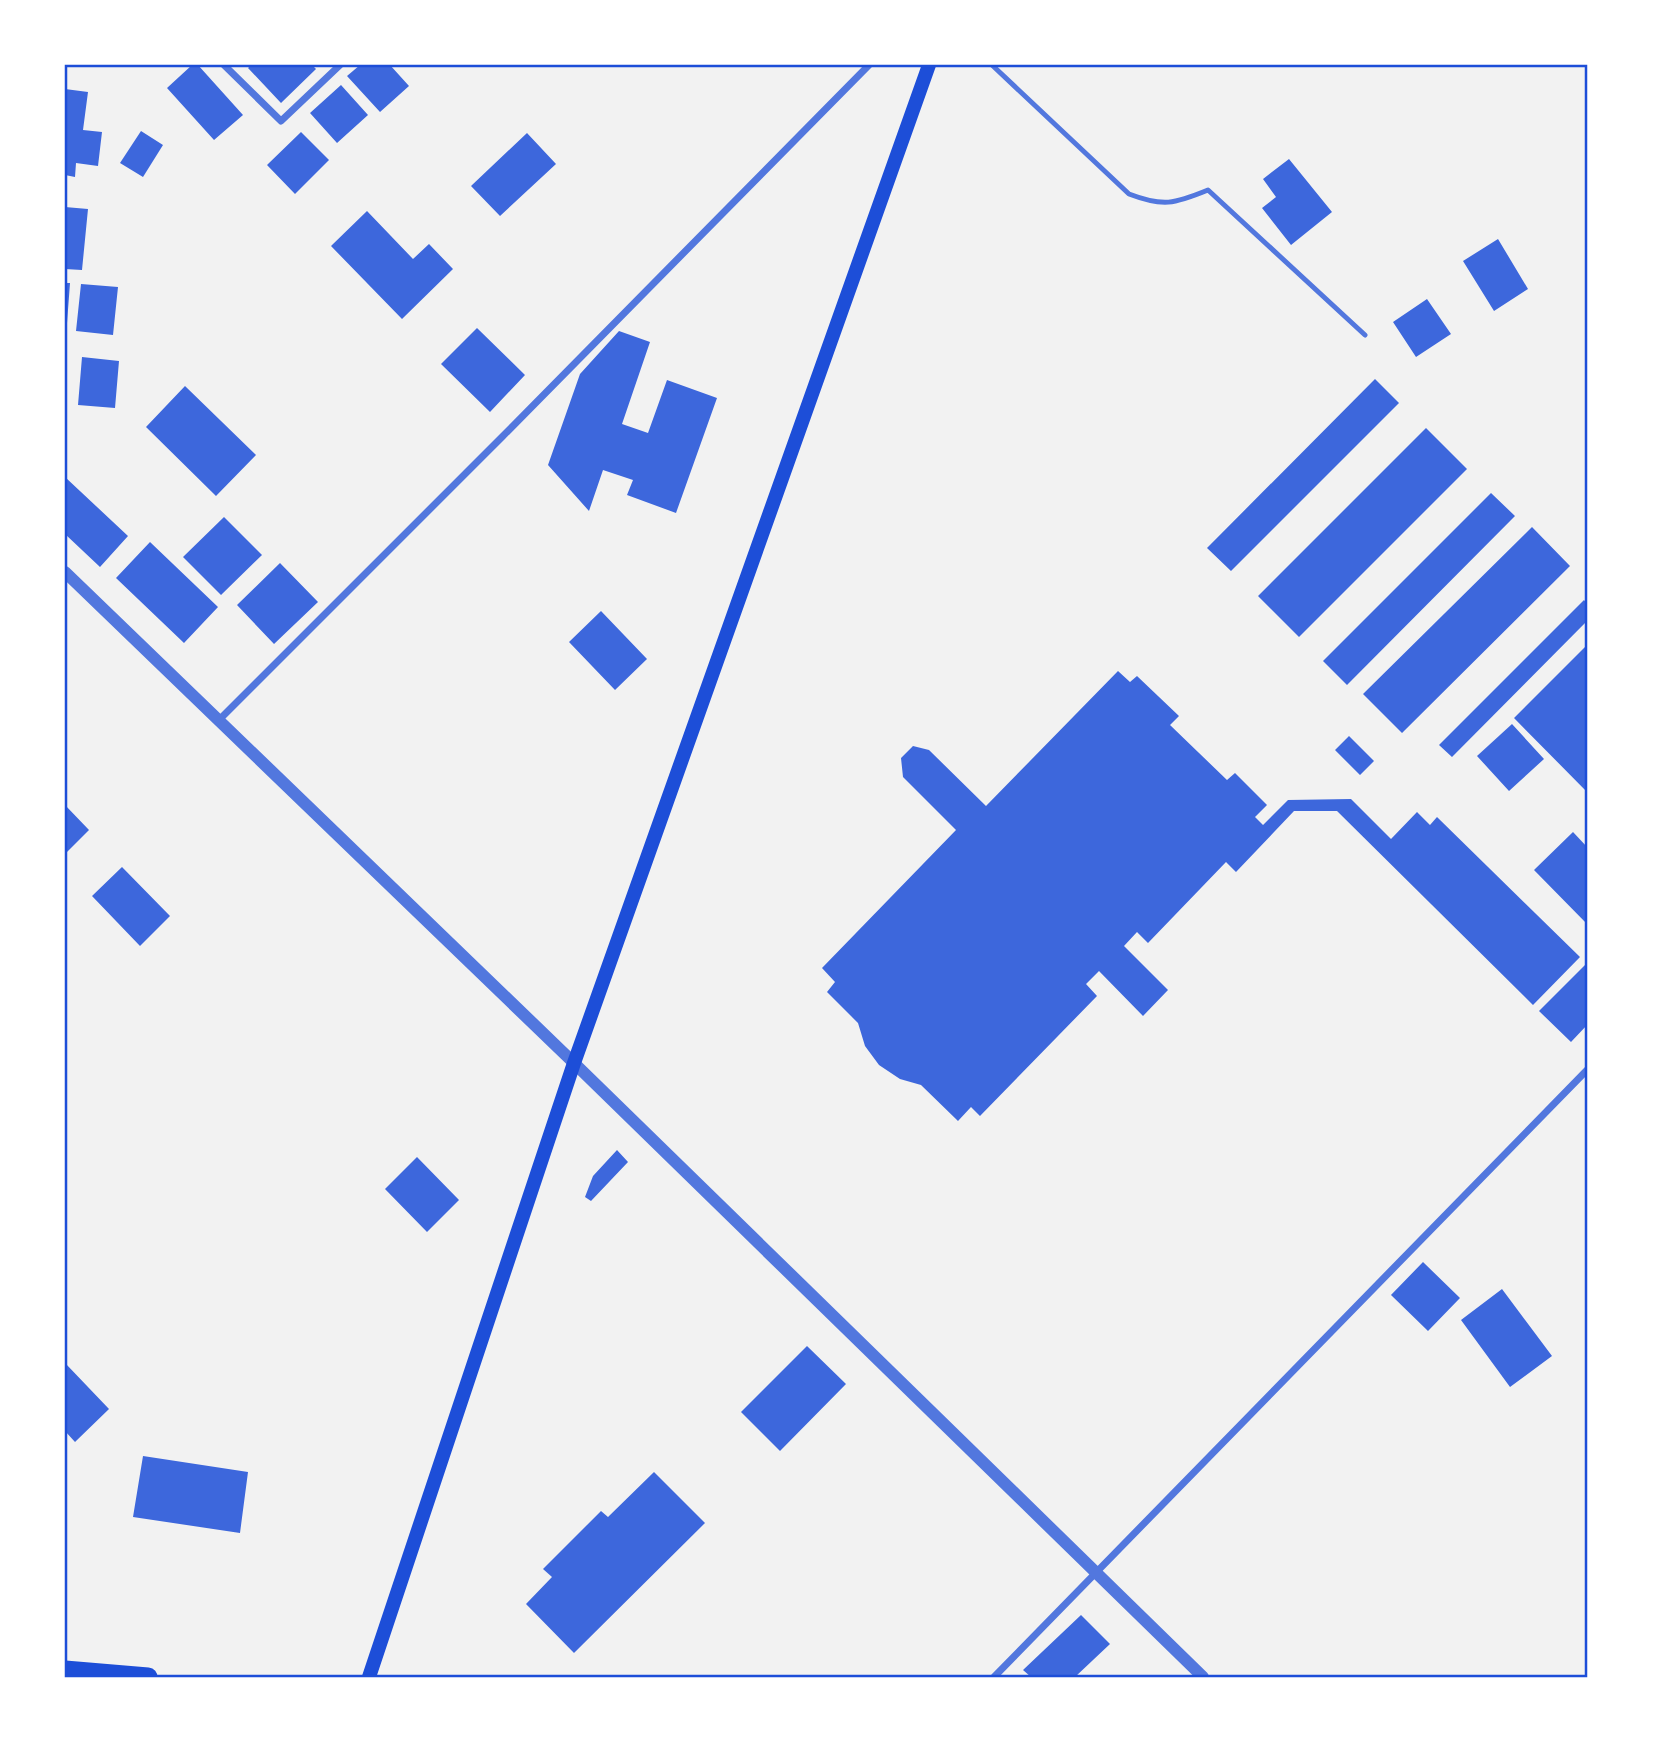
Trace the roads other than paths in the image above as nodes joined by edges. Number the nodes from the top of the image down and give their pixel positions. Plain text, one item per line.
1 (224, 65) edge
2 (340, 65) edge
3 (869, 65) edge
4 (929, 65) edge
5 (992, 65) edge
6 (1364, 335) dead end
7 (65, 572) edge
8 (218, 721) junction
9 (574, 1063) junction
10 (1588, 1069) edge
11 (1098, 1573) junction
12 (65, 1670) edge
13 (148, 1677) edge
14 (369, 1677) edge
15 (994, 1677) edge
16 (1203, 1677) edge

1 - 2 street
3 - 8 street
4 - 9 main road
5 - 6 lane
7 - 8 street
8 - 9 street
9 - 11 street
9 - 14 main road
10 - 11 street
11 - 15 street
11 - 16 street
12 - 13 highway

